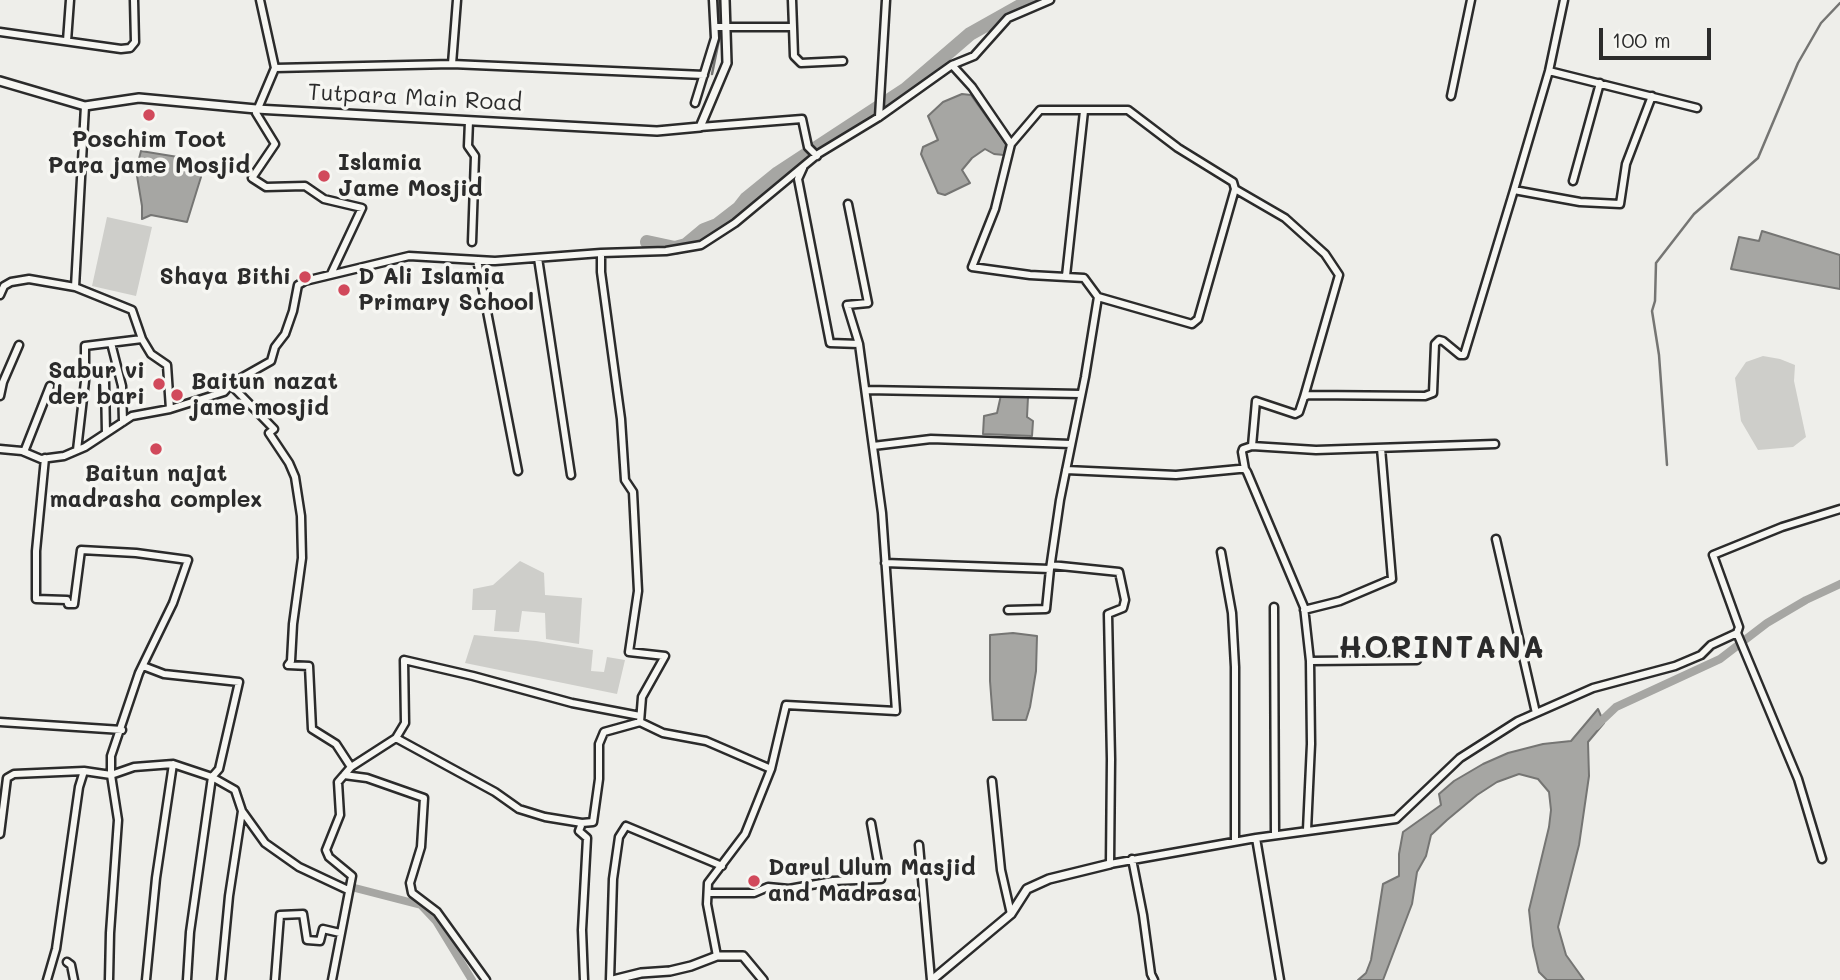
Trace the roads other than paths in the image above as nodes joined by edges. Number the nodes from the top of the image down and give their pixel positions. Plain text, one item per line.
1 (70, 0) edge
2 (134, 0) edge
3 (260, 0) edge
4 (457, 0) edge
5 (713, 0) edge
6 (724, 0) edge
7 (792, 0) edge
8 (886, 0) edge
9 (1051, 0) edge
10 (1471, 0) edge
11 (1564, 0) edge
12 (716, 27) junction
13 (726, 27) junction
14 (793, 27) junction
15 (0, 32) edge
16 (66, 41) junction
17 (843, 61) dead end
18 (452, 64) junction
19 (952, 65) junction
20 (275, 68) junction
21 (1549, 71) junction
22 (704, 75) junction
23 (0, 81) edge
24 (1600, 83) junction
25 (1451, 96) dead end
26 (1652, 96) junction
27 (695, 103) dead end
28 (85, 106) junction
29 (1697, 108) dead end
30 (256, 111) junction
31 (1084, 111) junction
32 (879, 117) junction
33 (470, 121) junction
34 (700, 127) junction
35 (1012, 144) junction
36 (817, 156) junction
37 (806, 164) junction
38 (1573, 181) dead end
39 (1235, 189) junction
40 (1514, 190) junction
41 (848, 204) dead end
42 (472, 242) dead end
43 (601, 253) junction
44 (538, 258) junction
45 (477, 260) junction
46 (331, 274) junction
47 (1066, 276) junction
48 (75, 287) junction
49 (0, 295) edge
50 (1097, 297) junction
51 (142, 338) junction
52 (111, 343) junction
53 (859, 344) junction
54 (19, 345) dead end
55 (105, 382) dead end
56 (231, 385) junction
57 (50, 386) dead end
58 (866, 390) junction
59 (1081, 394) junction
60 (0, 396) edge
61 (1304, 397) junction
62 (170, 409) junction
63 (123, 422) junction
64 (106, 433) junction
65 (1071, 444) junction
66 (1495, 444) dead end
67 (873, 446) junction
68 (1252, 446) junction
69 (1381, 448) junction
70 (0, 449) edge
71 (77, 450) junction
72 (24, 452) junction
73 (46, 458) junction
74 (1245, 469) junction
75 (1066, 470) junction
76 (518, 471) dead end
77 (571, 475) dead end
78 (1840, 509) edge
79 (1496, 539) dead end
80 (1221, 552) dead end
81 (885, 563) junction
82 (1050, 567) junction
83 (1274, 607) dead end
84 (1008, 610) dead end
85 (1304, 610) junction
86 (1737, 633) junction
87 (1310, 660) junction
88 (1417, 660) dead end
89 (142, 666) junction
90 (1536, 713) junction
91 (640, 719) junction
92 (0, 722) edge
93 (122, 730) junction
94 (396, 738) junction
95 (173, 764) junction
96 (351, 767) junction
97 (771, 769) junction
98 (84, 771) junction
99 (111, 775) junction
100 (344, 775) junction
101 (212, 777) junction
102 (992, 780) dead end
103 (2, 794) edge
104 (242, 811) junction
105 (582, 823) junction
106 (871, 823) dead end
107 (1307, 830) junction
108 (0, 834) edge
109 (1275, 835) junction
110 (1256, 838) junction
111 (1234, 841) junction
112 (919, 845) dead end
113 (1132, 859) junction
114 (1822, 859) dead end
115 (1110, 864) junction
116 (722, 866) junction
117 (348, 890) junction
118 (708, 893) junction
119 (1011, 914) junction
120 (340, 933) junction
121 (717, 956) junction
122 (67, 962) dead end
123 (47, 980) edge
124 (74, 980) edge
125 (109, 980) edge
126 (146, 980) edge
127 (187, 980) edge
128 (221, 980) edge
129 (275, 980) edge
130 (332, 980) edge
131 (486, 980) edge
132 (584, 980) edge
133 (611, 980) edge
134 (763, 980) edge
135 (931, 980) edge
136 (1154, 980) edge
137 (1280, 980) edge

1 - 16 street
2 - 16 street
3 - 20 street
4 - 18 street
5 - 12 street
6 - 13 street
7 - 14 street
8 - 32 street
9 - 19 street
10 - 25 street
11 - 21 street
12 - 13 street
12 - 22 street
13 - 14 street
13 - 34 street
14 - 17 street
15 - 16 street
18 - 20 street
18 - 22 street
19 - 32 street
19 - 35 street
20 - 30 street
21 - 24 street
21 - 40 street
22 - 27 street
23 - 28 street, Tutpara Main Road
24 - 26 street
24 - 38 street
26 - 29 street
26 - 40 street
28 - 30 street, Tutpara Main Road
28 - 48 street
30 - 33 street, Tutpara Main Road
30 - 46 street
31 - 35 street
31 - 39 street
31 - 47 street
32 - 36 street
33 - 34 street, Tutpara Main Road
33 - 42 street
34 - 36 street
35 - 47 street
36 - 37 street
37 - 43 street
37 - 53 street
39 - 50 street
39 - 61 street
40 - 61 street
41 - 53 street
43 - 44 street
43 - 91 street
44 - 45 street
44 - 77 street
45 - 46 street
45 - 76 street
46 - 56 street
47 - 50 street
48 - 49 street
48 - 51 street
50 - 59 street
51 - 52 street
51 - 62 street
52 - 63 street
52 - 71 street
53 - 58 street
54 - 60 street
55 - 64 street
56 - 62 street
56 - 96 street
57 - 72 street
58 - 59 street
58 - 67 street
59 - 65 street
61 - 68 street
62 - 63 street
63 - 64 street
64 - 71 street
65 - 67 street
65 - 75 street
66 - 69 street
67 - 81 street
68 - 69 street
68 - 74 street
69 - 85 street
70 - 72 street
71 - 73 street
72 - 73 street
73 - 89 street
74 - 75 street
74 - 85 street
75 - 82 street
78 - 86 street
79 - 90 street
80 - 111 street
81 - 82 street
81 - 97 street
82 - 84 street
82 - 115 street
83 - 109 street
85 - 87 street
86 - 90 street
86 - 114 street
87 - 88 street
87 - 107 street
89 - 93 street
89 - 101 street
90 - 107 street
91 - 94 street
91 - 97 street
91 - 105 street
92 - 93 street
93 - 99 street
94 - 96 street
94 - 105 street
95 - 99 street
95 - 101 street
95 - 126 street
96 - 100 street
97 - 116 street
98 - 99 street
98 - 103 street
98 - 123 street
99 - 125 street
100 - 117 street
100 - 131 street
101 - 104 street
101 - 127 street
102 - 119 street
103 - 108 street
104 - 117 street
104 - 128 street
105 - 132 street
106 - 118 street
107 - 109 street
109 - 110 street
110 - 111 street
110 - 137 street
111 - 113 street
112 - 135 street
113 - 115 street
113 - 136 street
115 - 119 street
116 - 118 street
116 - 133 street
117 - 120 street
118 - 121 street
119 - 135 street
120 - 129 street
120 - 130 street
121 - 133 street
121 - 134 street
122 - 124 street

